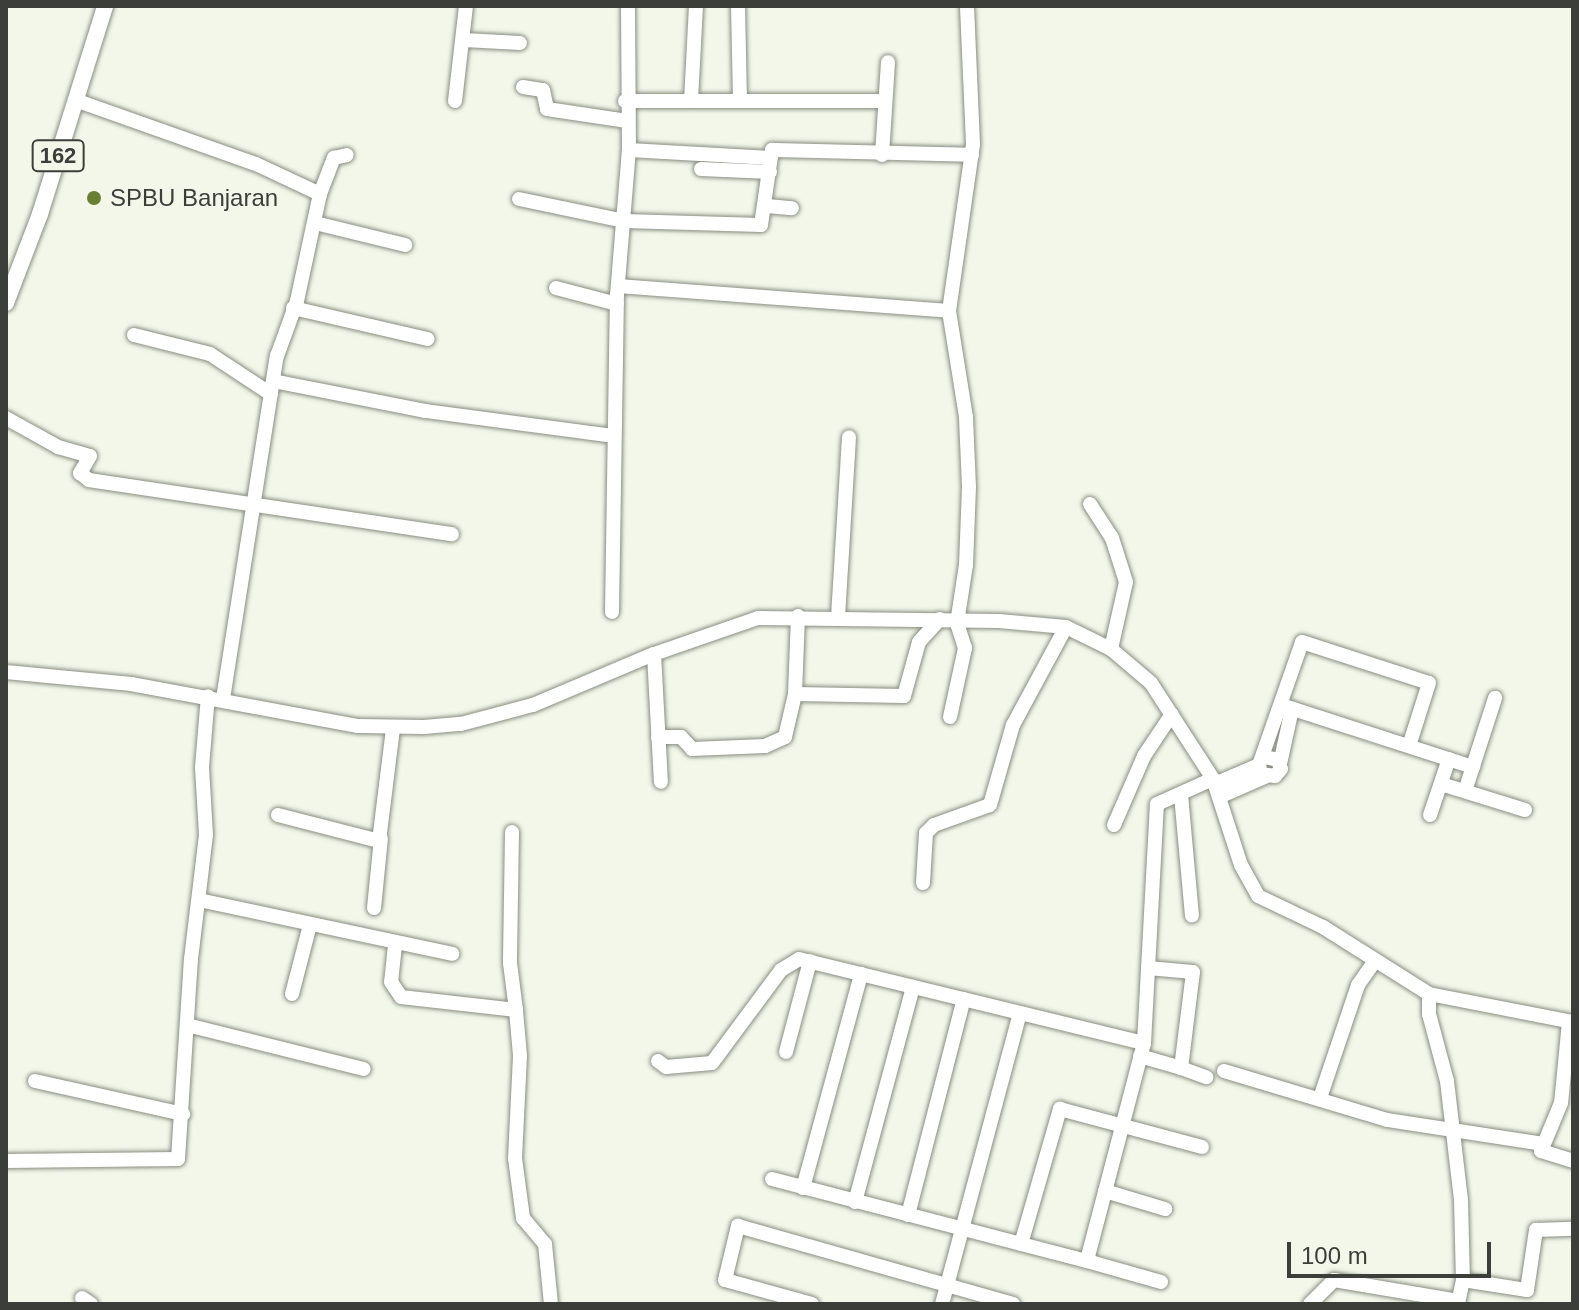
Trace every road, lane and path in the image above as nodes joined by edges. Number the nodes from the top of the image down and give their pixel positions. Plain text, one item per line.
1 (104, 6) edge
2 (466, 6) edge
3 (628, 6) edge
4 (696, 6) edge
5 (738, 6) edge
6 (967, 6) edge
7 (464, 40) junction
8 (520, 43) dead end
9 (888, 62) dead end
10 (523, 87) dead end
11 (75, 100) junction
12 (455, 101) dead end
13 (625, 101) junction
14 (691, 101) junction
15 (740, 101) junction
16 (885, 101) junction
17 (627, 121) junction
18 (629, 150) junction
19 (347, 155) dead end
20 (882, 155) junction
21 (972, 155) junction
22 (771, 165) junction
23 (701, 169) dead end
24 (320, 194) junction
25 (519, 199) dead end
26 (767, 206) junction
27 (792, 208) dead end
28 (624, 221) junction
29 (315, 223) junction
30 (405, 245) dead end
31 (618, 286) junction
32 (556, 288) dead end
33 (6, 303) edge
34 (617, 304) junction
35 (293, 308) junction
36 (949, 311) junction
37 (134, 335) dead end
38 (427, 339) dead end
39 (272, 387) junction
40 (6, 418) edge
41 (613, 436) junction
42 (849, 437) dead end
43 (1090, 504) dead end
44 (256, 506) junction
45 (452, 534) dead end
46 (612, 612) dead end
47 (798, 616) junction
48 (838, 617) junction
49 (940, 619) junction
50 (957, 623) junction
51 (1066, 627) junction
52 (1111, 649) junction
53 (654, 654) junction
54 (6, 672) edge
55 (795, 694) junction
56 (216, 698) junction
57 (1495, 698) dead end
58 (1286, 707) junction
59 (1172, 714) junction
60 (950, 717) dead end
61 (393, 728) junction
62 (658, 737) junction
63 (1409, 746) junction
64 (1449, 759) junction
65 (1263, 766) junction
66 (1473, 767) junction
67 (661, 782) dead end
68 (1441, 784) junction
69 (1216, 786) junction
70 (1465, 791) junction
71 (1181, 795) junction
72 (1525, 810) dead end
73 (278, 815) dead end
74 (1430, 815) dead end
75 (1114, 825) dead end
76 (512, 832) dead end
77 (381, 838) junction
78 (923, 883) dead end
79 (199, 900) junction
80 (374, 908) dead end
81 (1192, 916) dead end
82 (310, 925) junction
83 (395, 945) junction
84 (452, 954) dead end
85 (810, 961) junction
86 (1375, 961) junction
87 (1148, 968) junction
88 (861, 974) junction
89 (913, 987) junction
90 (292, 994) dead end
91 (1429, 994) junction
92 (964, 999) junction
93 (516, 1010) junction
94 (1020, 1013) junction
95 (1571, 1022) edge
96 (187, 1025) junction
97 (1142, 1050) junction
98 (786, 1052) dead end
99 (658, 1061) dead end
100 (1181, 1068) junction
101 (364, 1069) dead end
102 (1224, 1071) dead end
103 (1206, 1077) dead end
104 (1567, 1080) edge
105 (35, 1081) dead end
106 (1320, 1098) junction
107 (183, 1114) junction
108 (1123, 1124) junction
109 (1452, 1130) junction
110 (1543, 1144) junction
111 (1202, 1147) dead end
112 (6, 1161) edge
113 (1573, 1161) edge
114 (772, 1179) dead end
115 (803, 1188) junction
116 (1105, 1191) junction
117 (855, 1202) junction
118 (1165, 1209) dead end
119 (908, 1215) junction
120 (1573, 1229) edge
121 (964, 1230) junction
122 (1021, 1244) junction
123 (1087, 1261) junction
124 (1463, 1280) junction
125 (1161, 1282) dead end
126 (947, 1287) junction
127 (1458, 1303) edge
128 (551, 1304) edge
129 (812, 1304) edge
130 (942, 1304) edge
131 (1013, 1304) edge
132 (1310, 1304) edge

1 - 11 main road, 162
2 - 7 street
3 - 13 street
4 - 14 street
5 - 15 street
6 - 21 street
7 - 8 street
7 - 12 street
9 - 16 street
10 - 17 street
11 - 24 street
11 - 33 main road, 162
13 - 14 street
13 - 17 street
14 - 15 street
15 - 16 street
16 - 20 street
17 - 18 street
18 - 22 street
18 - 28 street
19 - 24 street
20 - 21 street
20 - 22 street
21 - 36 street
22 - 23 street
22 - 26 street
24 - 29 street
25 - 28 street
26 - 27 street
26 - 28 street
28 - 31 street
29 - 30 street
29 - 35 street
31 - 34 street
31 - 36 street
32 - 34 street
34 - 41 street
35 - 38 street
35 - 39 street
36 - 50 street
37 - 39 street
39 - 41 street
39 - 44 street
40 - 44 street
41 - 46 street
42 - 48 street
43 - 52 street
44 - 45 street
44 - 56 street
47 - 48 street
47 - 53 street
47 - 55 street
48 - 49 street
49 - 50 street
49 - 55 street
50 - 51 street
50 - 60 street
51 - 52 street
51 - 78 street
52 - 59 street
53 - 61 street
53 - 62 street
54 - 56 street
55 - 62 street
56 - 61 street
56 - 79 street
57 - 66 street
58 - 63 street
58 - 63 street
58 - 65 street
58 - 65 street
59 - 69 street
59 - 75 street
61 - 77 street
62 - 67 street
63 - 64 street
64 - 66 street
64 - 68 street
65 - 69 street
66 - 70 street
68 - 70 street
68 - 74 street
69 - 71 street
69 - 86 street
70 - 72 street
71 - 81 street
71 - 87 street
73 - 77 street
76 - 93 street
77 - 80 street
79 - 82 street
79 - 96 street
82 - 83 street
82 - 90 street
83 - 84 street
83 - 93 street
85 - 88 street
85 - 98 street
85 - 99 street
86 - 91 street
86 - 106 street
87 - 97 street
87 - 100 street
88 - 89 street
88 - 115 street
89 - 92 street
89 - 117 street
91 - 95 street
91 - 109 street
92 - 94 street
92 - 119 street
93 - 128 street
94 - 97 street
94 - 121 street
95 - 104 street
96 - 101 street
96 - 107 street
97 - 100 street
97 - 108 street
100 - 103 street
102 - 106 street
104 - 110 street
105 - 107 street
106 - 109 street
107 - 112 street
108 - 111 street
108 - 116 street
108 - 122 street
109 - 110 street
109 - 124 street
110 - 113 street
114 - 115 street
115 - 117 street
116 - 118 street
116 - 123 street
117 - 119 street
119 - 121 street
120 - 124 street
121 - 122 street
121 - 126 street
122 - 123 street
123 - 125 street
124 - 127 street
126 - 129 street
126 - 130 street
126 - 131 street
127 - 132 street

